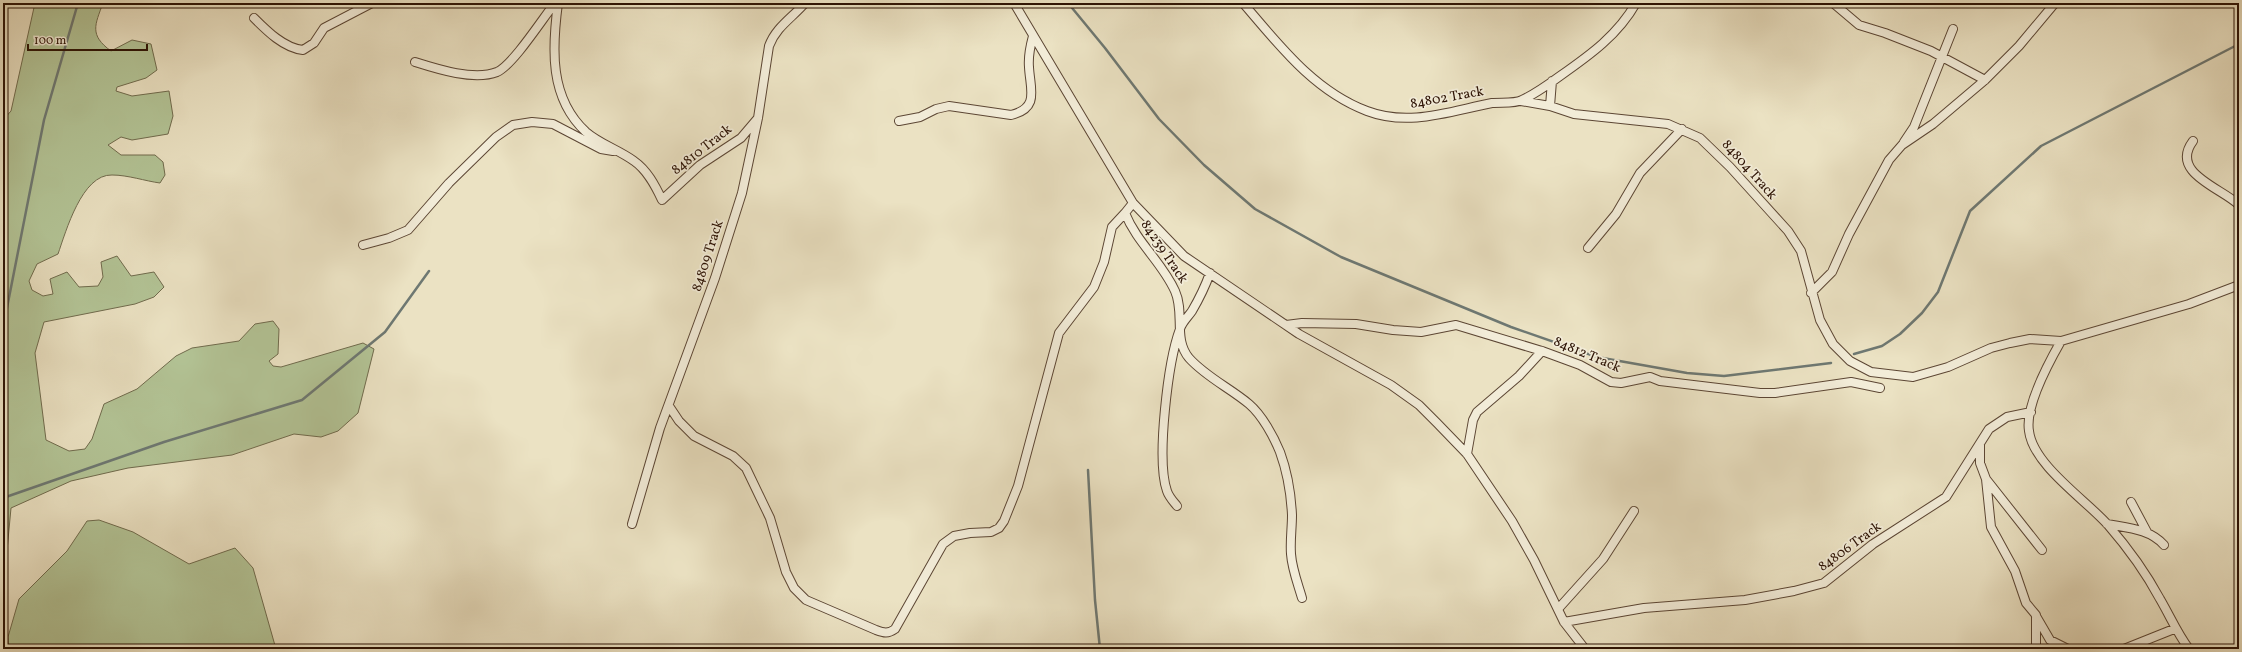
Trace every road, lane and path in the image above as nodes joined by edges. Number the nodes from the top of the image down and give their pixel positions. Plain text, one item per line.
1 (372, 3) edge
2 (556, 3) edge
3 (805, 3) edge
4 (1014, 3) edge
5 (1243, 3) edge
6 (1636, 3) edge
7 (1833, 3) edge
8 (2055, 3) edge
9 (254, 18) dead end
10 (1953, 29) dead end
11 (1033, 36) junction
12 (1941, 57) junction
13 (415, 62) dead end
14 (1985, 80) junction
15 (1552, 81) junction
16 (1521, 101) junction
17 (1550, 106) junction
18 (758, 118) junction
19 (899, 121) dead end
20 (1682, 129) junction
21 (2193, 141) dead end
22 (1902, 145) junction
23 (616, 151) junction
24 (1133, 202) junction
25 (2239, 206) edge
26 (1124, 213) junction
27 (363, 246) dead end
28 (1588, 248) dead end
29 (1210, 273) junction
30 (2239, 285) edge
31 (1812, 293) junction
32 (1286, 325) junction
33 (1180, 327) junction
34 (2061, 341) junction
35 (1542, 351) junction
36 (1880, 388) dead end
37 (668, 406) junction
38 (2031, 412) junction
39 (1981, 442) junction
40 (1466, 454) junction
41 (1986, 479) junction
42 (2131, 502) dead end
43 (1177, 506) dead end
44 (1634, 511) dead end
45 (632, 524) dead end
46 (2107, 524) junction
47 (2147, 532) junction
48 (2164, 545) dead end
49 (2042, 550) dead end
50 (1302, 598) dead end
51 (1558, 608) junction
52 (2036, 616) junction
53 (1564, 622) junction
54 (2174, 629) junction
55 (1585, 649) edge
56 (2036, 649) edge
57 (2068, 649) edge
58 (2124, 649) edge
59 (2189, 649) edge

1 - 9 street
2 - 13 street
2 - 23 street, 84810 Track
3 - 18 street, 84809 Track
4 - 11 street
5 - 16 street, 84802 Track
6 - 15 street
7 - 12 street
8 - 14 street
10 - 12 street
11 - 19 street
11 - 24 street
12 - 14 street
12 - 22 street
14 - 22 street
15 - 16 street
15 - 17 street
16 - 17 street, 84804 Track
17 - 20 street, 84804 Track
18 - 23 street, 84810 Track
18 - 37 street, 84809 Track
20 - 28 street
20 - 31 street, 84804 Track
21 - 25 street
22 - 31 street
23 - 27 street
24 - 26 street, 84239 Track
24 - 29 street
26 - 33 street, 84239 Track
26 - 37 street
29 - 32 street
29 - 33 street
30 - 34 street
31 - 34 street, 84804 Track
32 - 35 street, 84812 Track
32 - 40 street
33 - 43 street
33 - 50 street, 84239 Track
34 - 38 street
35 - 36 street, 84812 Track
35 - 40 street
37 - 45 street, 84809 Track
38 - 39 street, 84806 Track
38 - 46 street
39 - 41 street
39 - 53 street, 84806 Track
40 - 51 street
41 - 49 street
41 - 52 street
42 - 47 street
44 - 51 street
46 - 47 street
46 - 54 street
47 - 48 street
51 - 53 street
52 - 56 street
52 - 57 street
53 - 55 street
54 - 58 street
54 - 59 street

